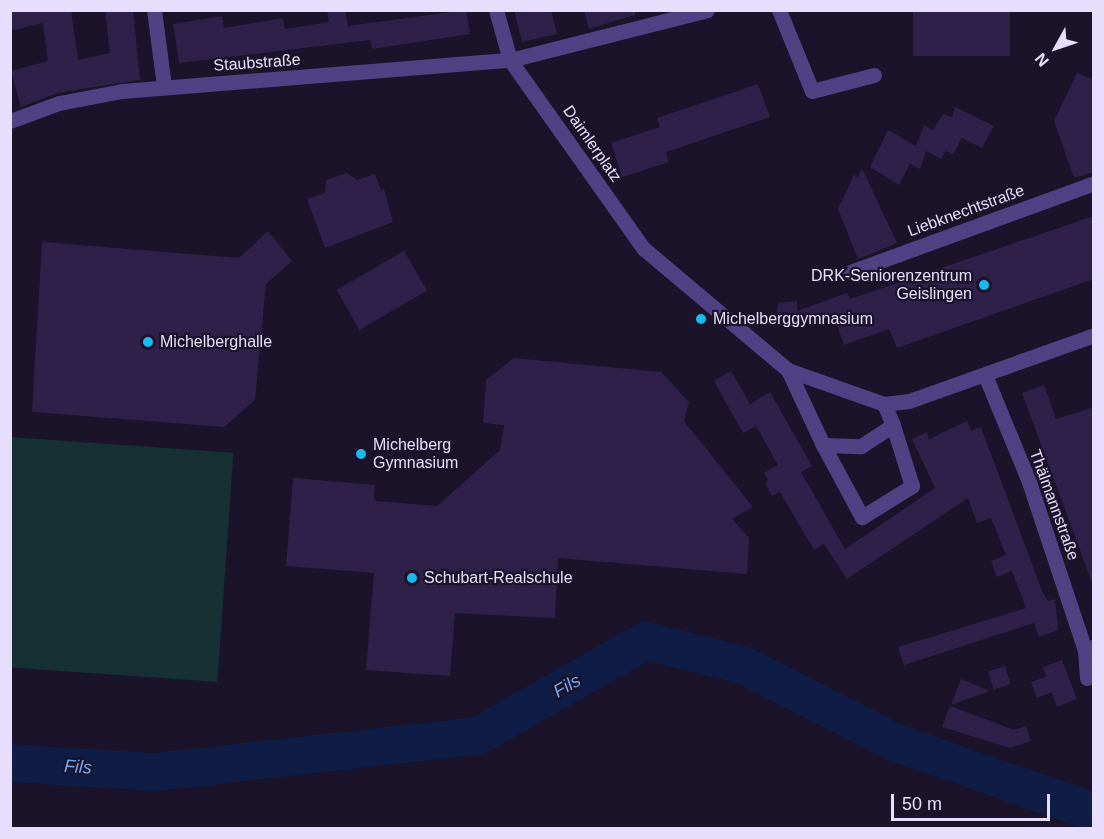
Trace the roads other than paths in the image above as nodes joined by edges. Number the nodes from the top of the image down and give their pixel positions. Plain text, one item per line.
1 (154, 10) edge
2 (496, 10) edge
3 (707, 10) edge
4 (779, 10) edge
5 (669, 16) edge
6 (510, 60) junction
7 (874, 75) dead end
8 (164, 86) junction
9 (10, 121) edge
10 (1094, 183) edge
11 (850, 272) dead end
12 (1094, 334) edge
13 (788, 370) junction
14 (985, 375) junction
15 (884, 404) junction
16 (893, 425) junction
17 (823, 445) junction
18 (1089, 648) edge
19 (1087, 678) dead end

1 - 8 street
2 - 6 street, Daimlerplatz
3 - 5 street
4 - 7 street
5 - 6 street
6 - 8 street, Staubstraße
6 - 13 street, Daimlerplatz
8 - 9 street, Staubstraße
10 - 11 street, Liebknechtstraße
12 - 14 street
13 - 15 street
13 - 17 street
14 - 15 street
14 - 18 street, Thälmannstraße
15 - 16 street
16 - 17 street
16 - 17 street
18 - 19 street, Thälmannstraße

